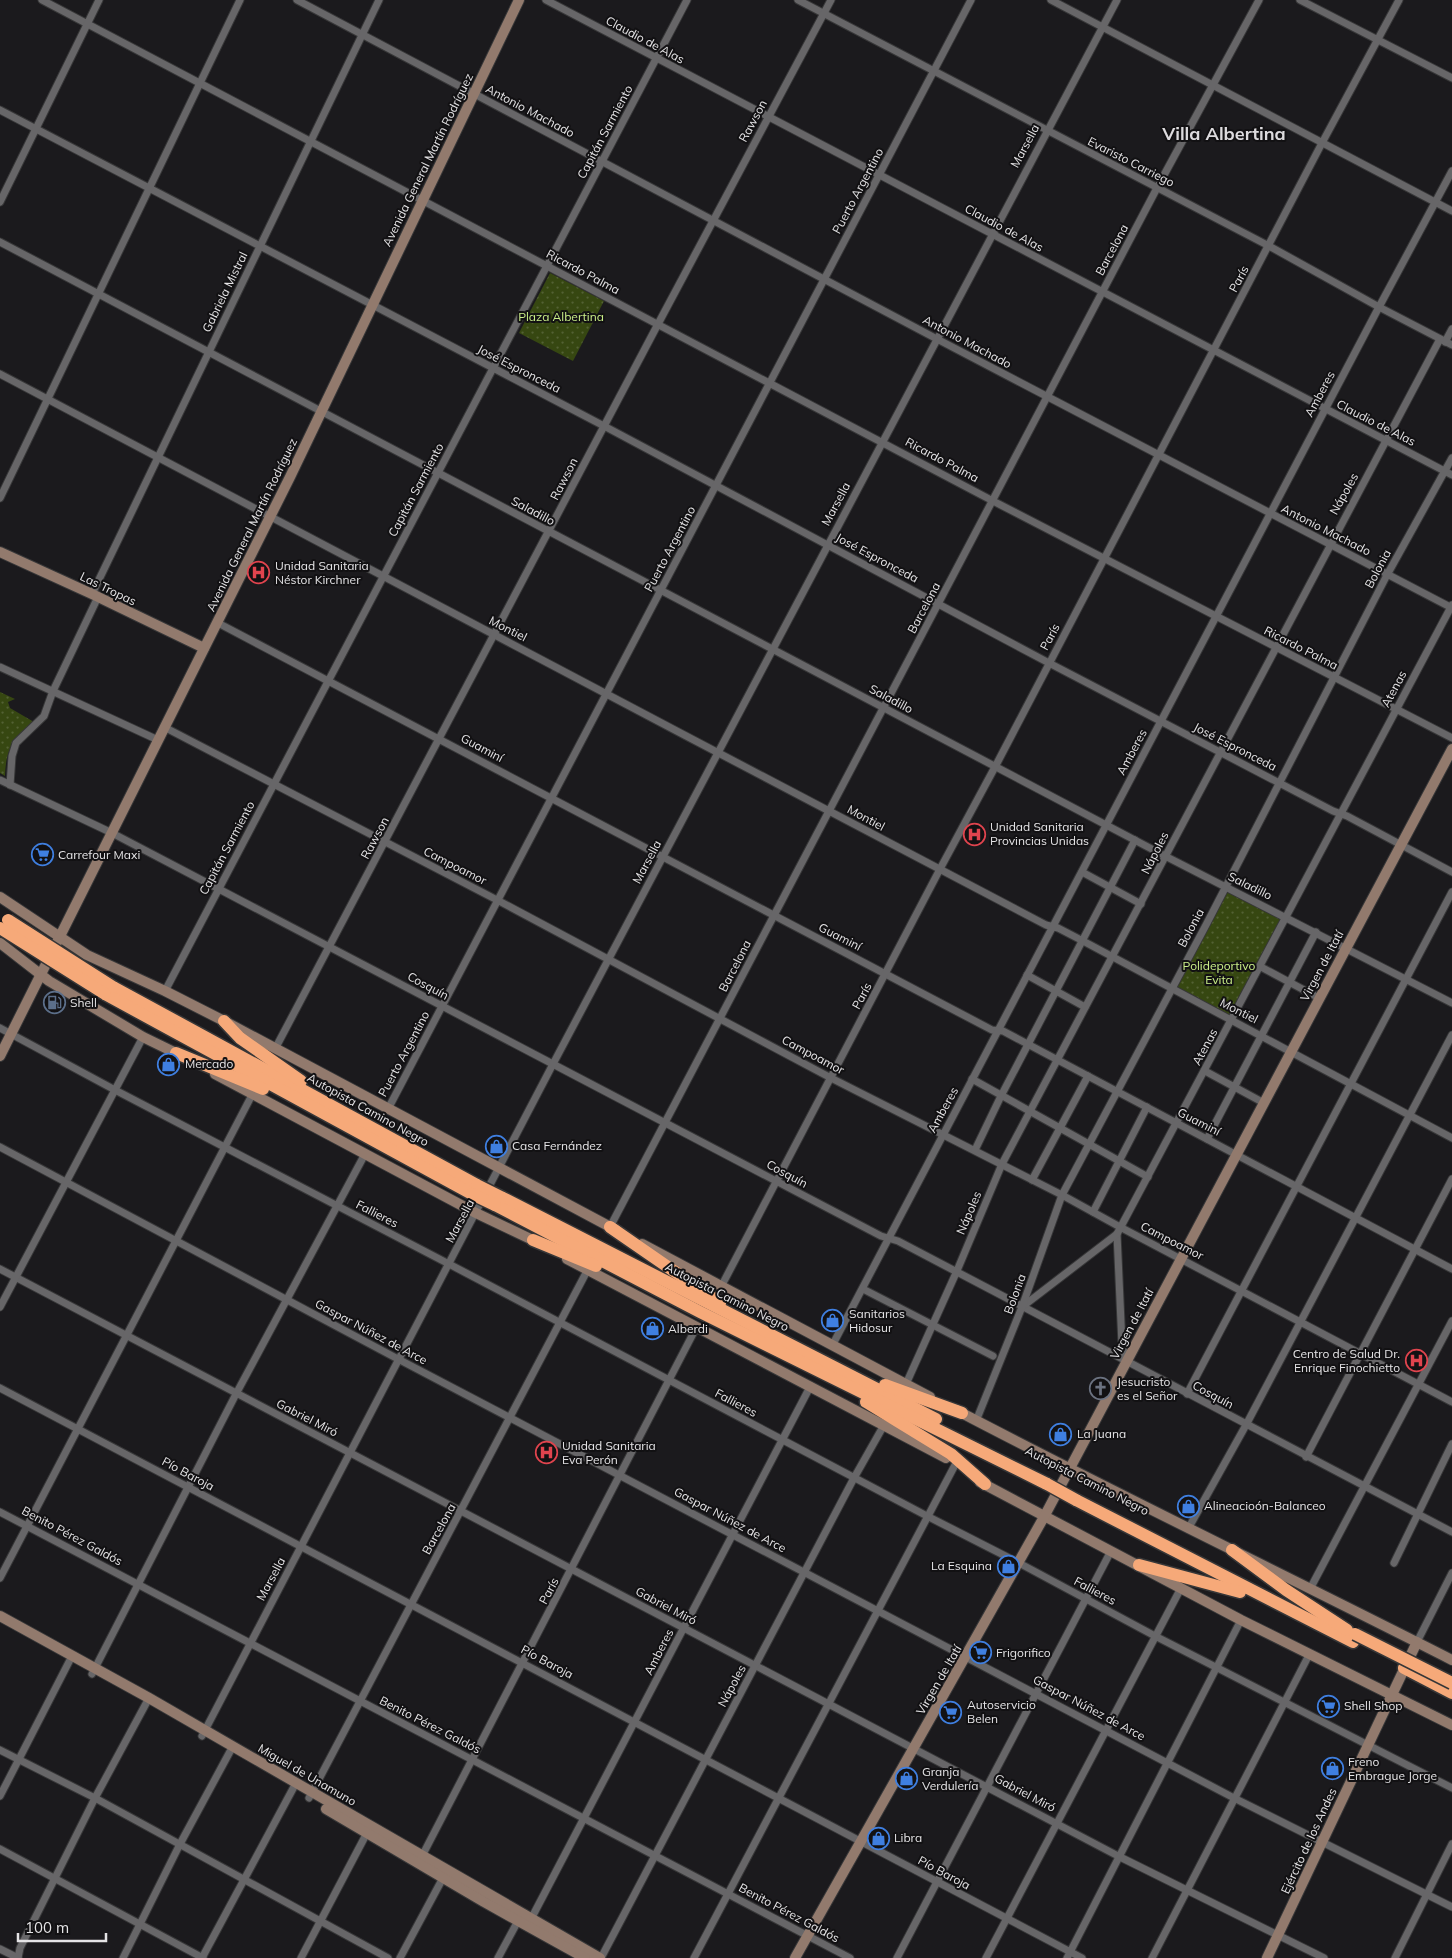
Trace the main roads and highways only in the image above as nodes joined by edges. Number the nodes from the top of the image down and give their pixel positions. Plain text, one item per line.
1 (3, 921) edge
2 (109, 991) junction
3 (224, 1021) road end
4 (176, 1053) road end
5 (344, 1112) junction
6 (372, 1141) junction
7 (474, 1189) junction
8 (498, 1201) junction
9 (610, 1227) road end
10 (533, 1240) road end
11 (700, 1312) junction
12 (748, 1324) junction
13 (829, 1370) junction
14 (962, 1413) road end
15 (985, 1484) road end
16 (1078, 1496) junction
17 (1232, 1550) road end
18 (1139, 1565) road end
19 (1308, 1620) junction
20 (1352, 1635) junction
21 (1452, 1683) edge
22 (1452, 1693) edge

1 - 2 highway, Autopista Camino Negro, bridge
2 - 5 highway, Autopista Camino Negro
2 - 6 highway, Autopista Camino Negro
3 - 5 highway
4 - 6 highway
5 - 7 highway, Autopista Camino Negro
6 - 7 highway, Autopista Camino Negro
7 - 8 highway, Autopista Camino Negro, bridge
8 - 11 highway, Autopista Camino Negro
8 - 12 highway, Autopista Camino Negro
9 - 12 highway
10 - 11 highway
11 - 13 highway, Autopista Camino Negro
12 - 13 highway, Autopista Camino Negro
13 - 14 highway
13 - 15 highway
13 - 16 highway, Autopista Camino Negro, bridge
16 - 19 highway, Autopista Camino Negro
16 - 20 highway, Autopista Camino Negro
17 - 20 highway
18 - 19 highway
19 - 20 highway, Autopista Camino Negro
20 - 21 highway, Autopista Camino Negro, bridge
20 - 22 highway, Autopista Camino Negro

